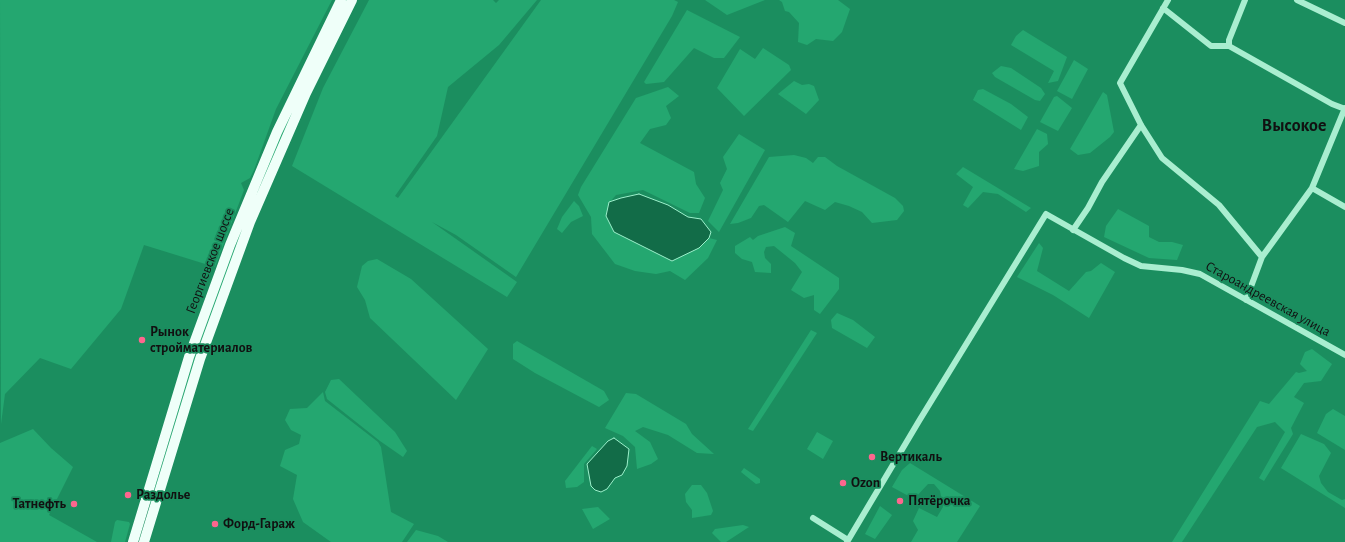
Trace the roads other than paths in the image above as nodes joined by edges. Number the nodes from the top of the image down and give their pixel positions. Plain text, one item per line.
1 (341, 0) edge
2 (352, 0) edge
3 (1168, 0) edge
4 (1245, 0) edge
5 (1297, 0) edge
6 (1164, 8) junction
7 (1345, 24) edge
8 (1229, 46) junction
9 (1345, 108) edge
10 (1141, 125) junction
11 (1312, 188) junction
12 (1345, 207) edge
13 (1073, 230) junction
14 (1262, 257) junction
15 (1246, 300) junction
16 (1345, 355) edge
17 (144, 501) junction
18 (155, 504) junction
19 (813, 518) dead end
20 (847, 541) edge
21 (132, 542) edge
22 (144, 542) edge

1 - 17 main road, Георгиевское шоссе
2 - 18 main road, Георгиевское шоссе
3 - 6 street
4 - 8 street
5 - 7 street
6 - 8 street
6 - 10 street
8 - 9 street
9 - 11 street
10 - 13 street
10 - 14 street
11 - 12 street
11 - 14 street
13 - 15 street, Староандреевская улица
13 - 20 street, Староандреевская улица
14 - 15 street
15 - 16 street, Староандреевская улица
17 - 18 street
17 - 21 main road, Георгиевское шоссе
18 - 22 main road, Георгиевское шоссе
19 - 20 street

